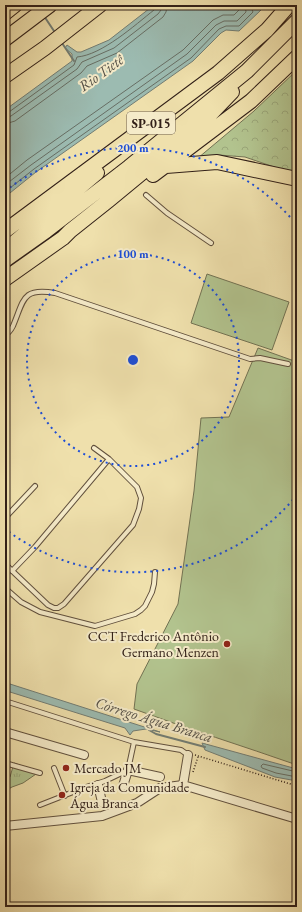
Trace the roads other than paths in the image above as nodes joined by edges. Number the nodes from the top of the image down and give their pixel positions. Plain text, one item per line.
1 (15, 5) edge
2 (50, 5) edge
3 (100, 5) edge
4 (289, 5) edge
5 (5, 13) edge
6 (297, 21) edge
7 (5, 39) edge
8 (297, 57) edge
9 (247, 71) junction
10 (5, 76) edge
11 (140, 131) junction
12 (166, 166) junction
13 (297, 179) edge
14 (146, 195) dead end
15 (5, 231) edge
16 (63, 238) junction
17 (211, 243) dead end
18 (5, 250) edge
19 (5, 260) edge
20 (5, 279) edge
21 (5, 335) edge
22 (288, 364) dead end
23 (94, 448) dead end
24 (109, 459) junction
25 (35, 486) dead end
26 (5, 518) edge
27 (5, 564) edge
28 (12, 571) junction
29 (155, 572) dead end
30 (5, 588) edge
31 (5, 701) edge
32 (5, 732) edge
33 (134, 742) junction
34 (84, 755) dead end
35 (188, 755) joint
36 (5, 763) edge
37 (54, 768) dead end
38 (128, 770) junction
39 (40, 773) dead end
40 (160, 777) dead end
41 (98, 784) dead end
42 (183, 785) junction
43 (123, 786) dead end
44 (65, 796) junction
45 (102, 802) dead end
46 (40, 805) dead end
47 (297, 819) edge
48 (5, 826) edge

1 - 5 highway
2 - 7 highway
3 - 10 highway
4 - 11 highway, SP-015
6 - 9 highway
8 - 12 highway
9 - 16 highway
9 - 19 highway
11 - 15 highway, SP-015
11 - 18 highway
12 - 13 highway
12 - 16 highway
14 - 17 lane
16 - 20 highway
21 - 22 lane
23 - 24 lane
24 - 28 lane
24 - 28 lane
25 - 26 lane
27 - 28 lane
29 - 30 lane
31 - 33 lane
32 - 34 street
33 - 35 lane
33 - 38 lane
35 - 42 street
36 - 39 lane
37 - 44 lane
38 - 40 street
38 - 43 street
38 - 44 lane
41 - 45 street
42 - 47 street
42 - 48 street
44 - 46 lane

